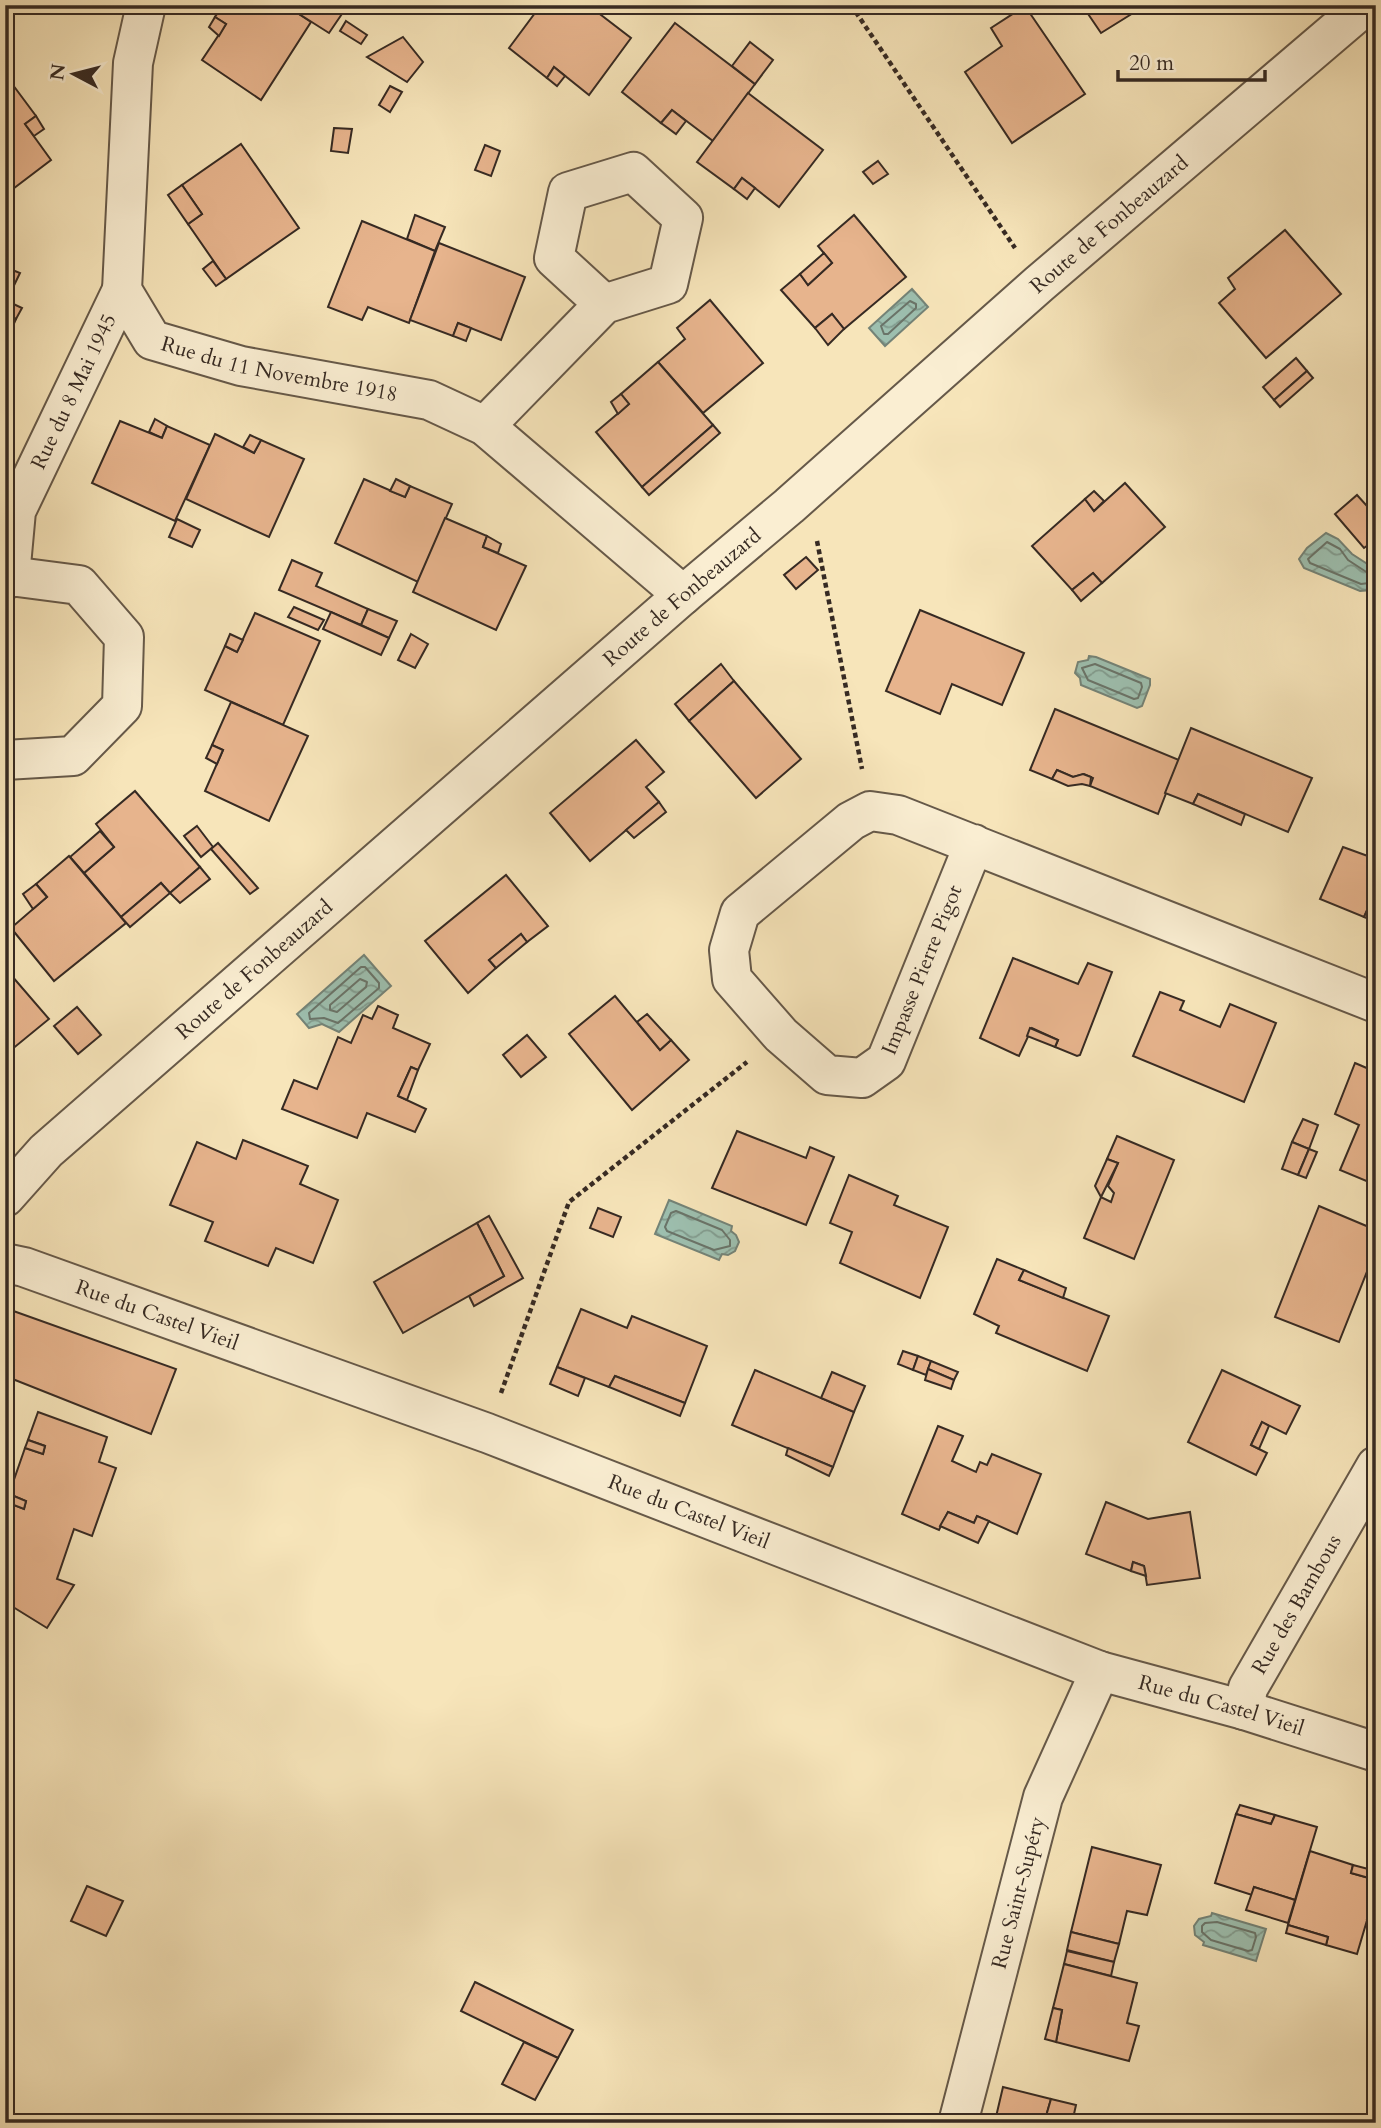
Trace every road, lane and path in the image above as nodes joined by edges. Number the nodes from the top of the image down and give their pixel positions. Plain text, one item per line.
1 (146, 5) edge
2 (851, 5) edge
3 (1366, 5) edge
4 (1040, 284) junction
5 (122, 290) junction
6 (604, 304) dead end
7 (485, 426) junction
8 (789, 506) junction
9 (8, 578) edge
10 (683, 595) junction
11 (5, 760) edge
12 (870, 811) junction
13 (974, 844) junction
14 (1376, 1003) edge
15 (781, 1035) junction
16 (5, 1197) edge
17 (5, 1263) edge
18 (487, 1433) junction
19 (1376, 1466) edge
20 (1100, 1671) junction
21 (1244, 1710) junction
22 (1376, 1752) edge
23 (958, 2123) edge

1 - 5 street
2 - 4 path
3 - 4 street, Route de Fonbeauzard
4 - 8 street, Route de Fonbeauzard
5 - 7 street, Rue du 11 Novembre 1918
5 - 9 street, Rue du 8 Mai 1945
6 - 7 street
7 - 10 street, Rue du 11 Novembre 1918
8 - 10 street, Route de Fonbeauzard
8 - 12 path
9 - 11 street, Rue du 8 Mai 1945
10 - 16 street, Route de Fonbeauzard
12 - 13 street
12 - 15 street, Impasse Pierre Pigot
13 - 14 street
13 - 15 street, Impasse Pierre Pigot
15 - 18 path
17 - 18 street, Rue du Castel Vieil
18 - 20 street, Rue du Castel Vieil
19 - 21 street, Rue des Bambous
20 - 21 street, Rue du Castel Vieil
20 - 23 street, Rue Saint-Supéry
21 - 22 street, Rue du Castel Vieil

